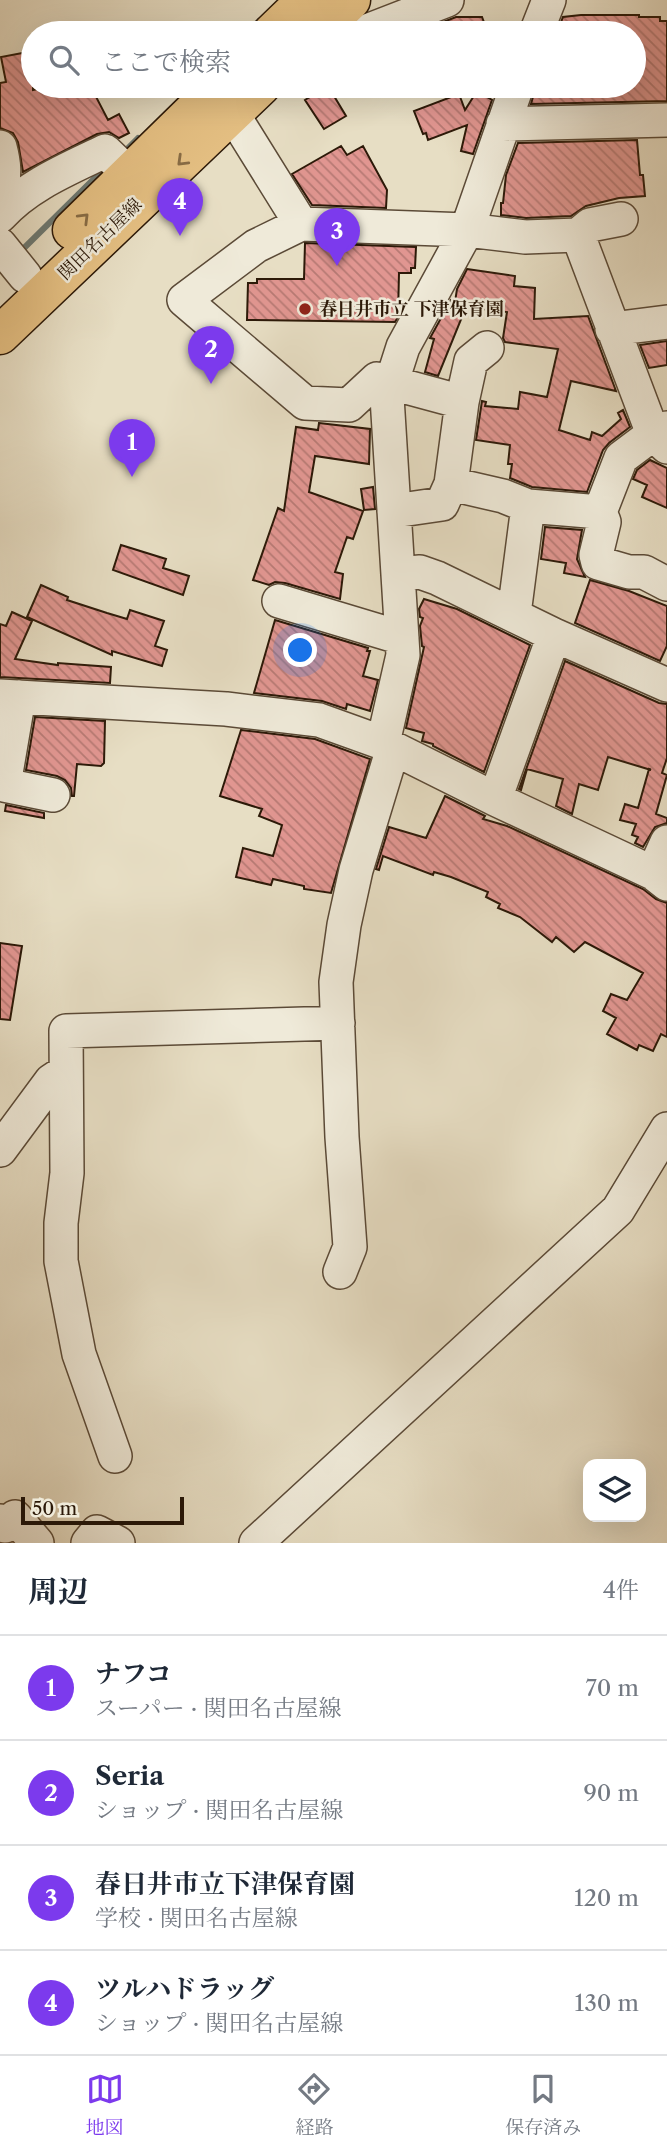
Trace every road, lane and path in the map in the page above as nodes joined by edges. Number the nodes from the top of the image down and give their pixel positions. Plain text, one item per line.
1 (306, 0) edge
2 (351, 0) edge
3 (447, 0) edge
4 (549, 0) edge
5 (284, 21) edge
6 (329, 21) edge
7 (393, 21) edge
8 (541, 21) edge
9 (513, 98) edge
10 (225, 100) edge
11 (667, 120) edge
12 (503, 124) junction
13 (0, 147) edge
14 (129, 174) junction
15 (2, 201) edge
16 (621, 219) dead end
17 (301, 224) junction
18 (467, 230) junction
19 (578, 235) junction
20 (0, 245) edge
21 (13, 288) edge
22 (667, 322) edge
23 (612, 329) junction
24 (0, 335) edge
25 (487, 348) dead end
26 (391, 383) junction
27 (462, 402) junction
28 (662, 436) edge
29 (452, 484) junction
30 (527, 506) junction
31 (394, 511) junction
32 (600, 512) junction
33 (398, 574) junction
34 (667, 584) edge
35 (279, 601) dead end
36 (514, 614) junction
37 (554, 635) junction
38 (402, 638) junction
39 (667, 685) edge
40 (9, 696) edge
41 (388, 745) junction
42 (53, 795) dead end
43 (495, 799) junction
44 (667, 842) edge
45 (660, 878) edge
46 (338, 1023) junction
47 (66, 1071) junction
48 (667, 1129) edge
49 (0, 1150) edge
50 (340, 1272) dead end
51 (115, 1456) dead end
52 (0, 1521) edge
53 (37, 1543) edge
54 (88, 1543) edge
55 (118, 1543) edge
56 (256, 1543) edge

1 - 5 main road
2 - 6 main road
3 - 7 street
4 - 8 street
9 - 12 street
10 - 14 main road, 関田名古屋線
10 - 17 street
10 -> 24 main road, 関田名古屋線
11 - 12 street
12 - 18 street
13 - 15 street
14 - 15 street
21 -> 14 main road, 関田名古屋線
16 - 19 street
17 - 18 street
17 - 26 street
18 - 19 street
18 - 26 street
19 - 23 street
20 - 21 street
22 - 23 street
23 - 28 street
25 - 27 street
26 - 27 street
26 - 31 street
27 - 29 street
28 - 32 street
29 - 30 street
29 - 31 street
30 - 32 street
30 - 36 street
31 - 33 street
32 - 34 street
33 - 36 street
33 - 38 street
35 - 38 street
36 - 37 street
37 - 39 street
37 - 43 street
38 - 41 street
40 - 41 street
40 - 42 street
41 - 43 street
41 - 46 street
43 - 45 street
44 - 45 street
46 - 47 street
46 - 50 street
47 - 49 street
47 - 51 street
48 - 56 street
52 - 53 street
54 - 55 street

